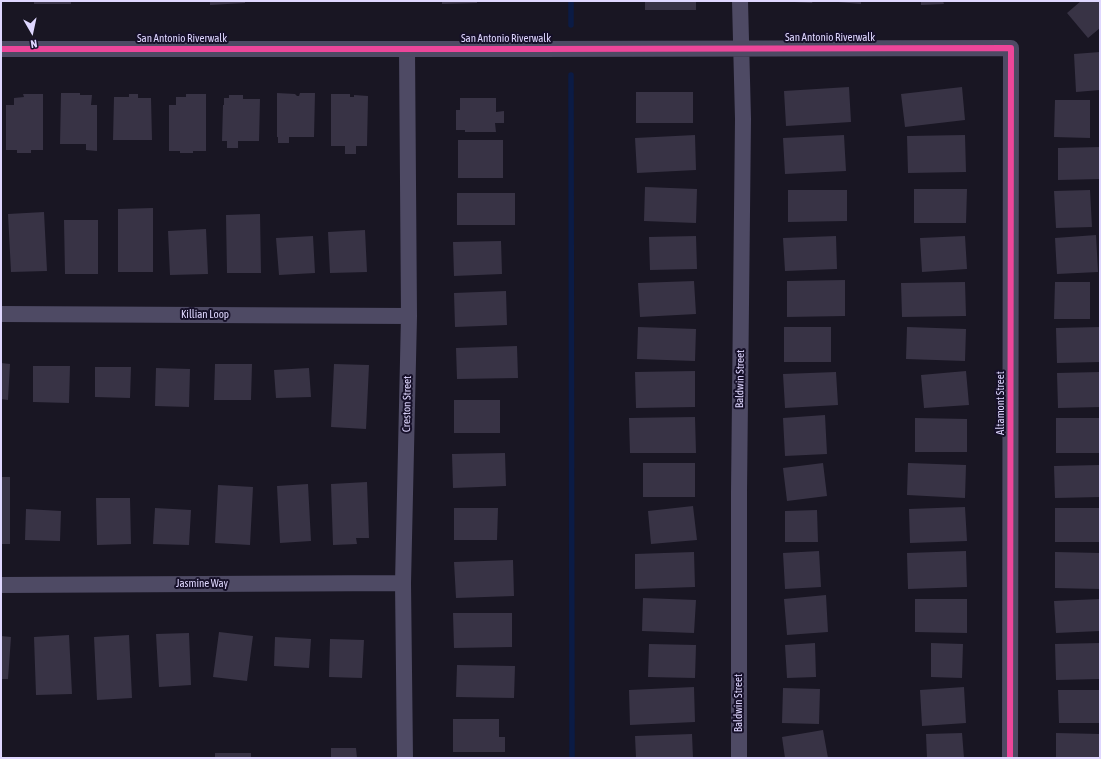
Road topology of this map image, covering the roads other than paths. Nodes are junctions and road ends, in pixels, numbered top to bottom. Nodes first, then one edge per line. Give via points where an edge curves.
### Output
1 (740, 1) edge
2 (1, 48) edge
3 (742, 48) junction
4 (1011, 48) joint
5 (407, 49) junction
6 (1, 314) edge
7 (409, 316) junction
8 (403, 583) junction
9 (1, 585) edge
10 (405, 758) edge
11 (739, 758) edge
12 (1010, 758) edge

1 - 3 street, Baldwin Street
2 - 5 street, San Antonio Riverwalk
3 - 4 street, San Antonio Riverwalk
3 - 5 street, San Antonio Riverwalk
3 - 11 street, Baldwin Street
4 - 12 street, Altamont Street
5 - 7 street, Creston Street
6 - 7 street, Killian Loop
7 - 8 street, Creston Street
8 - 9 street, Jasmine Way
8 - 10 street, Creston Street

